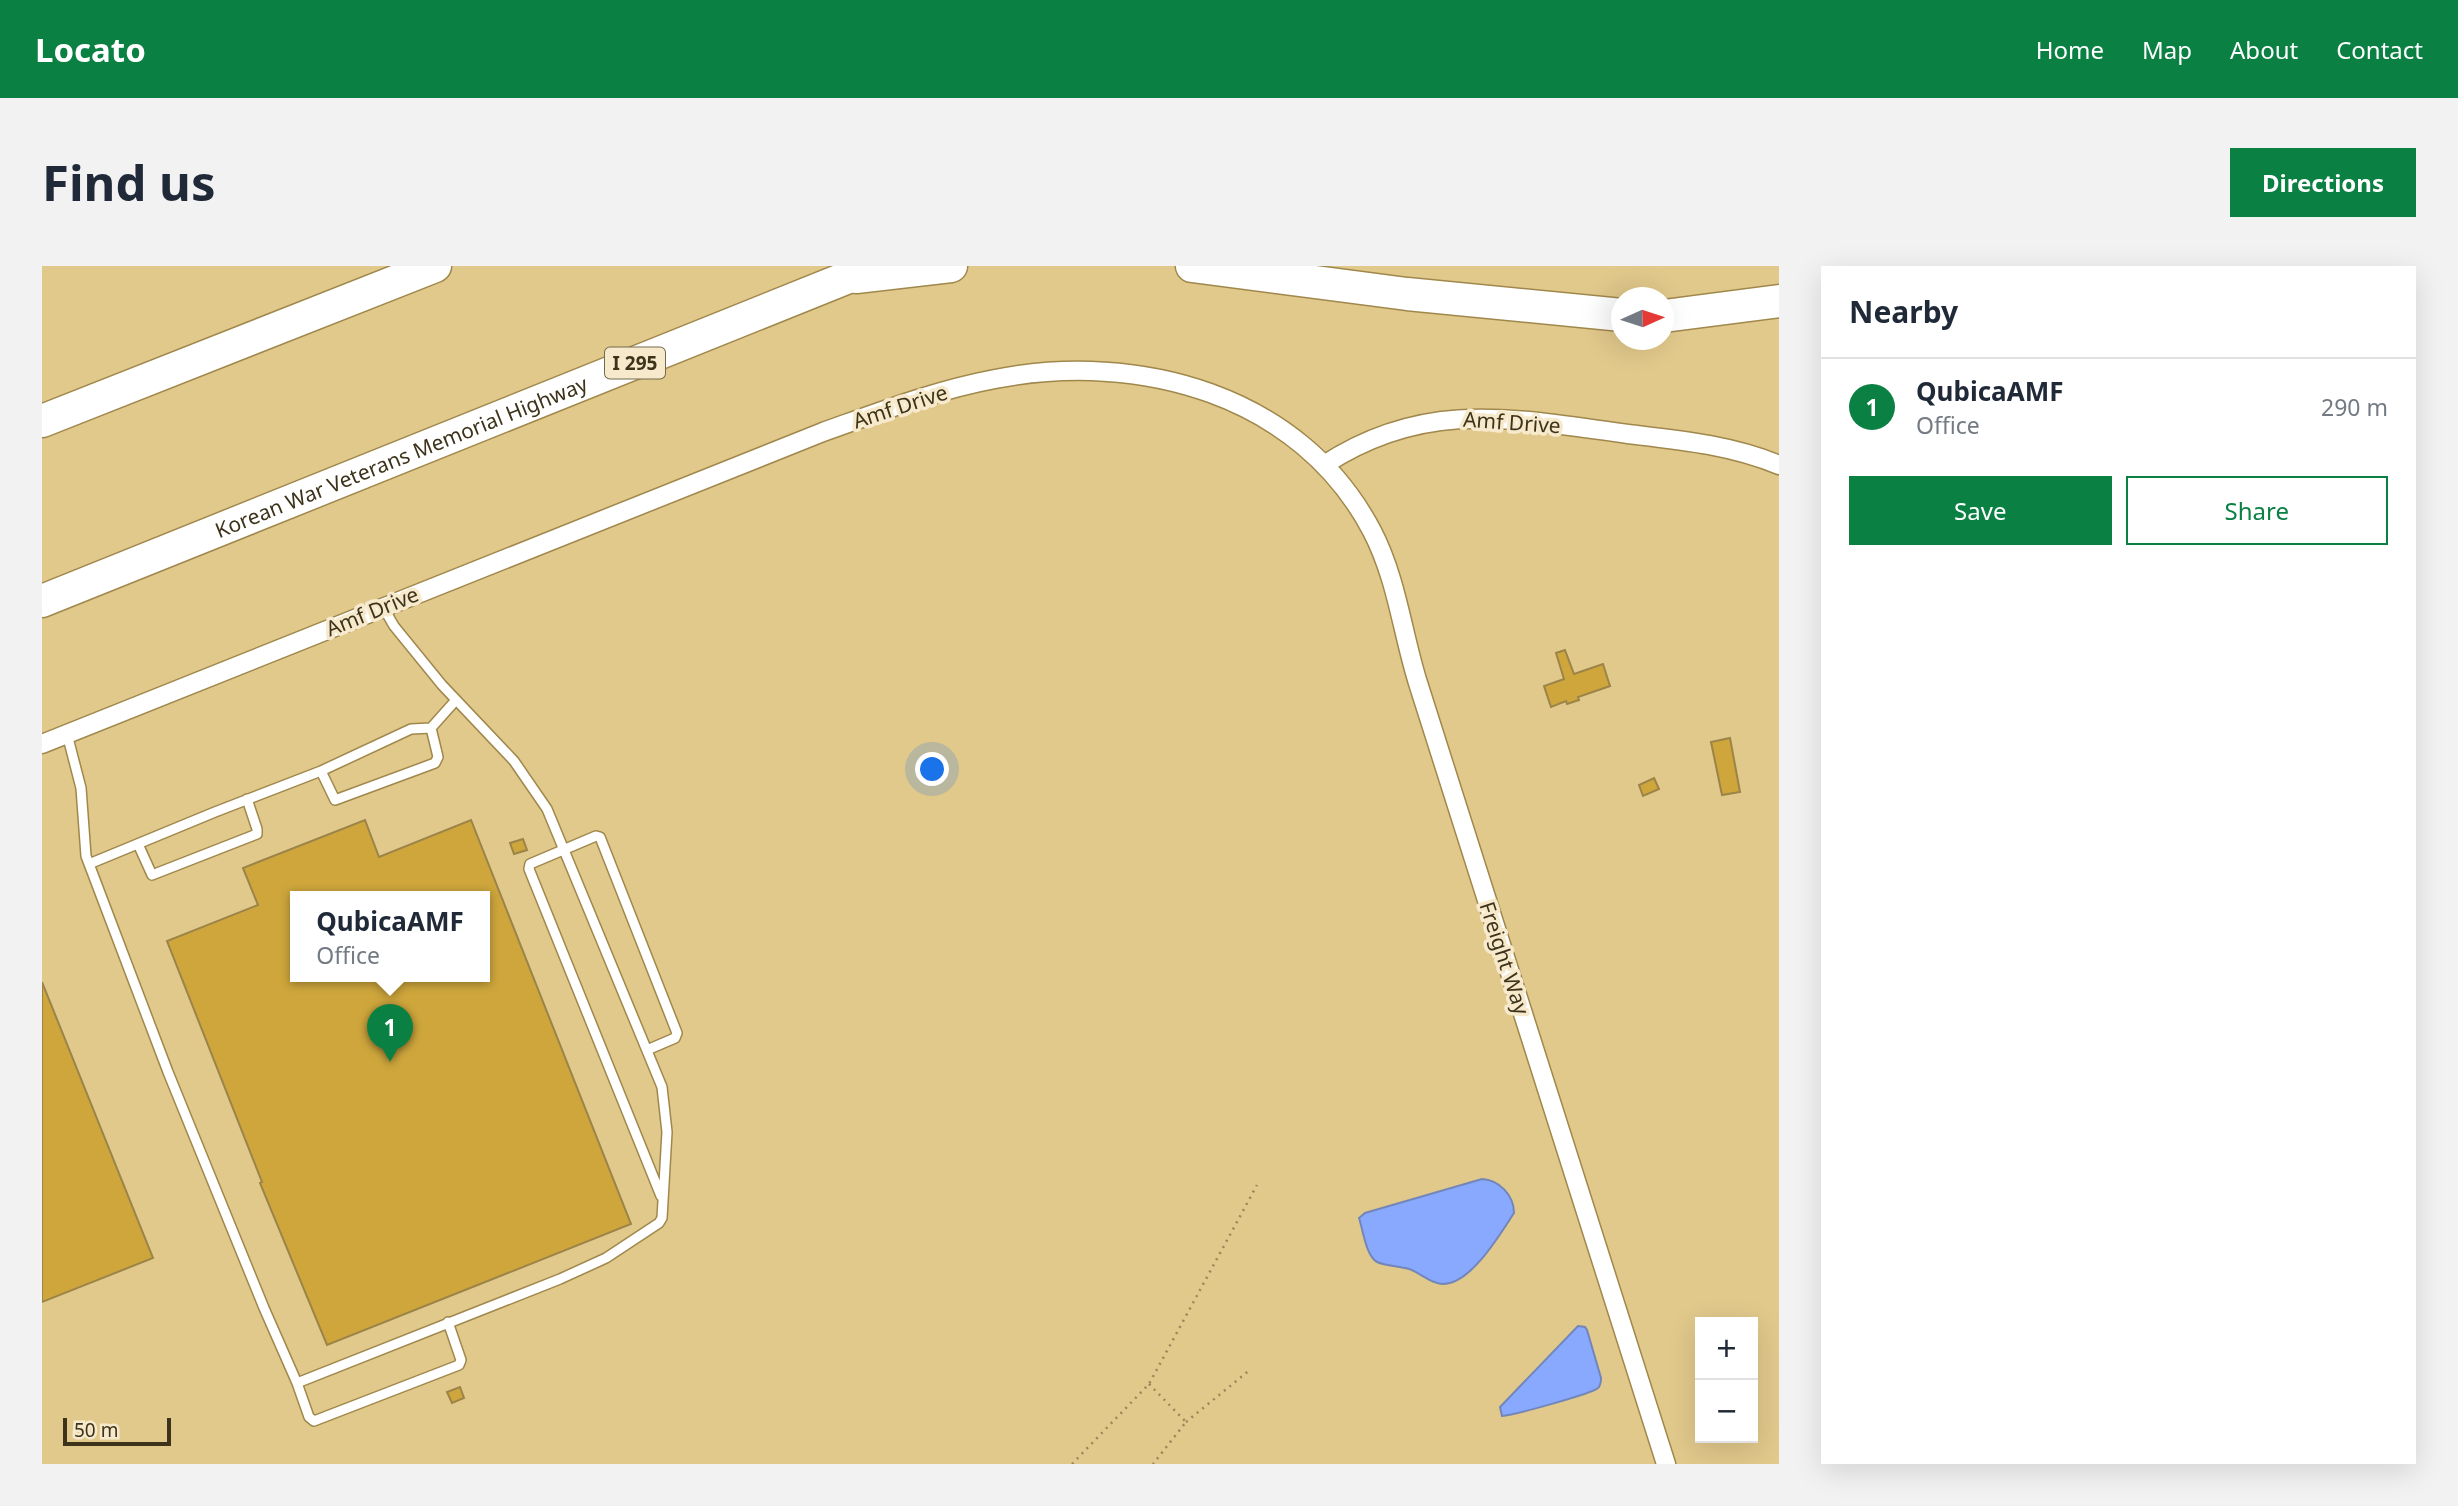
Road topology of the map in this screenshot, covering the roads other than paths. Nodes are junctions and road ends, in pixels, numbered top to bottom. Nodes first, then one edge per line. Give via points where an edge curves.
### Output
1 (435, 266) edge
2 (876, 266) edge
3 (951, 266) edge
4 (1192, 266) edge
5 (848, 278) junction
6 (1779, 301) edge
7 (1611, 314) edge
8 (1674, 315) edge
9 (42, 421) edge
10 (1324, 464) junction
11 (1779, 465) edge
12 (42, 601) edge
13 (383, 607) junction
14 (456, 700) junction
15 (431, 728) junction
16 (67, 734) junction
17 (42, 744) edge
18 (321, 771) junction
19 (247, 799) junction
20 (138, 844) junction
21 (565, 849) junction
22 (89, 864) junction
23 (647, 1050) junction
24 (663, 1200) junction
25 (448, 1322) junction
26 (297, 1383) junction
27 (1666, 1464) edge

1 - 9 highway
2 - 5 highway, Korean War Veterans Memorial Highway / I 295
3 - 5 highway
4 - 7 highway
5 - 12 highway, Korean War Veterans Memorial Highway / I 295
6 - 8 highway
10 - 11 street, Amf Drive via 1355,445 1392,431 1474,417 1690,442
10 - 13 street, Amf Drive via 1245,406 1183,383 1083,372 997,378 916,398 822,432
10 - 27 street, Freight Way via 1371,528 1390,571 1418,683
13 - 14 lane
13 - 16 street, Amf Drive
14 - 15 lane
14 - 21 lane via 514,761 547,809
15 - 18 lane via 411,729
15 - 18 lane via 438,757 435,763 335,800
16 - 17 street, Amf Drive
16 - 22 lane via 81,788
18 - 19 lane
19 - 20 lane
19 - 20 lane via 257,834 152,875
20 - 22 lane
21 - 23 lane
21 - 23 lane via 596,836 604,845 677,1036
21 - 24 lane via 530,864 529,869
22 - 26 lane via 173,1084
23 - 24 lane via 662,1087 667,1132
24 - 25 lane via 659,1223 606,1258
25 - 26 lane
25 - 26 lane via 459,1365 314,1421

